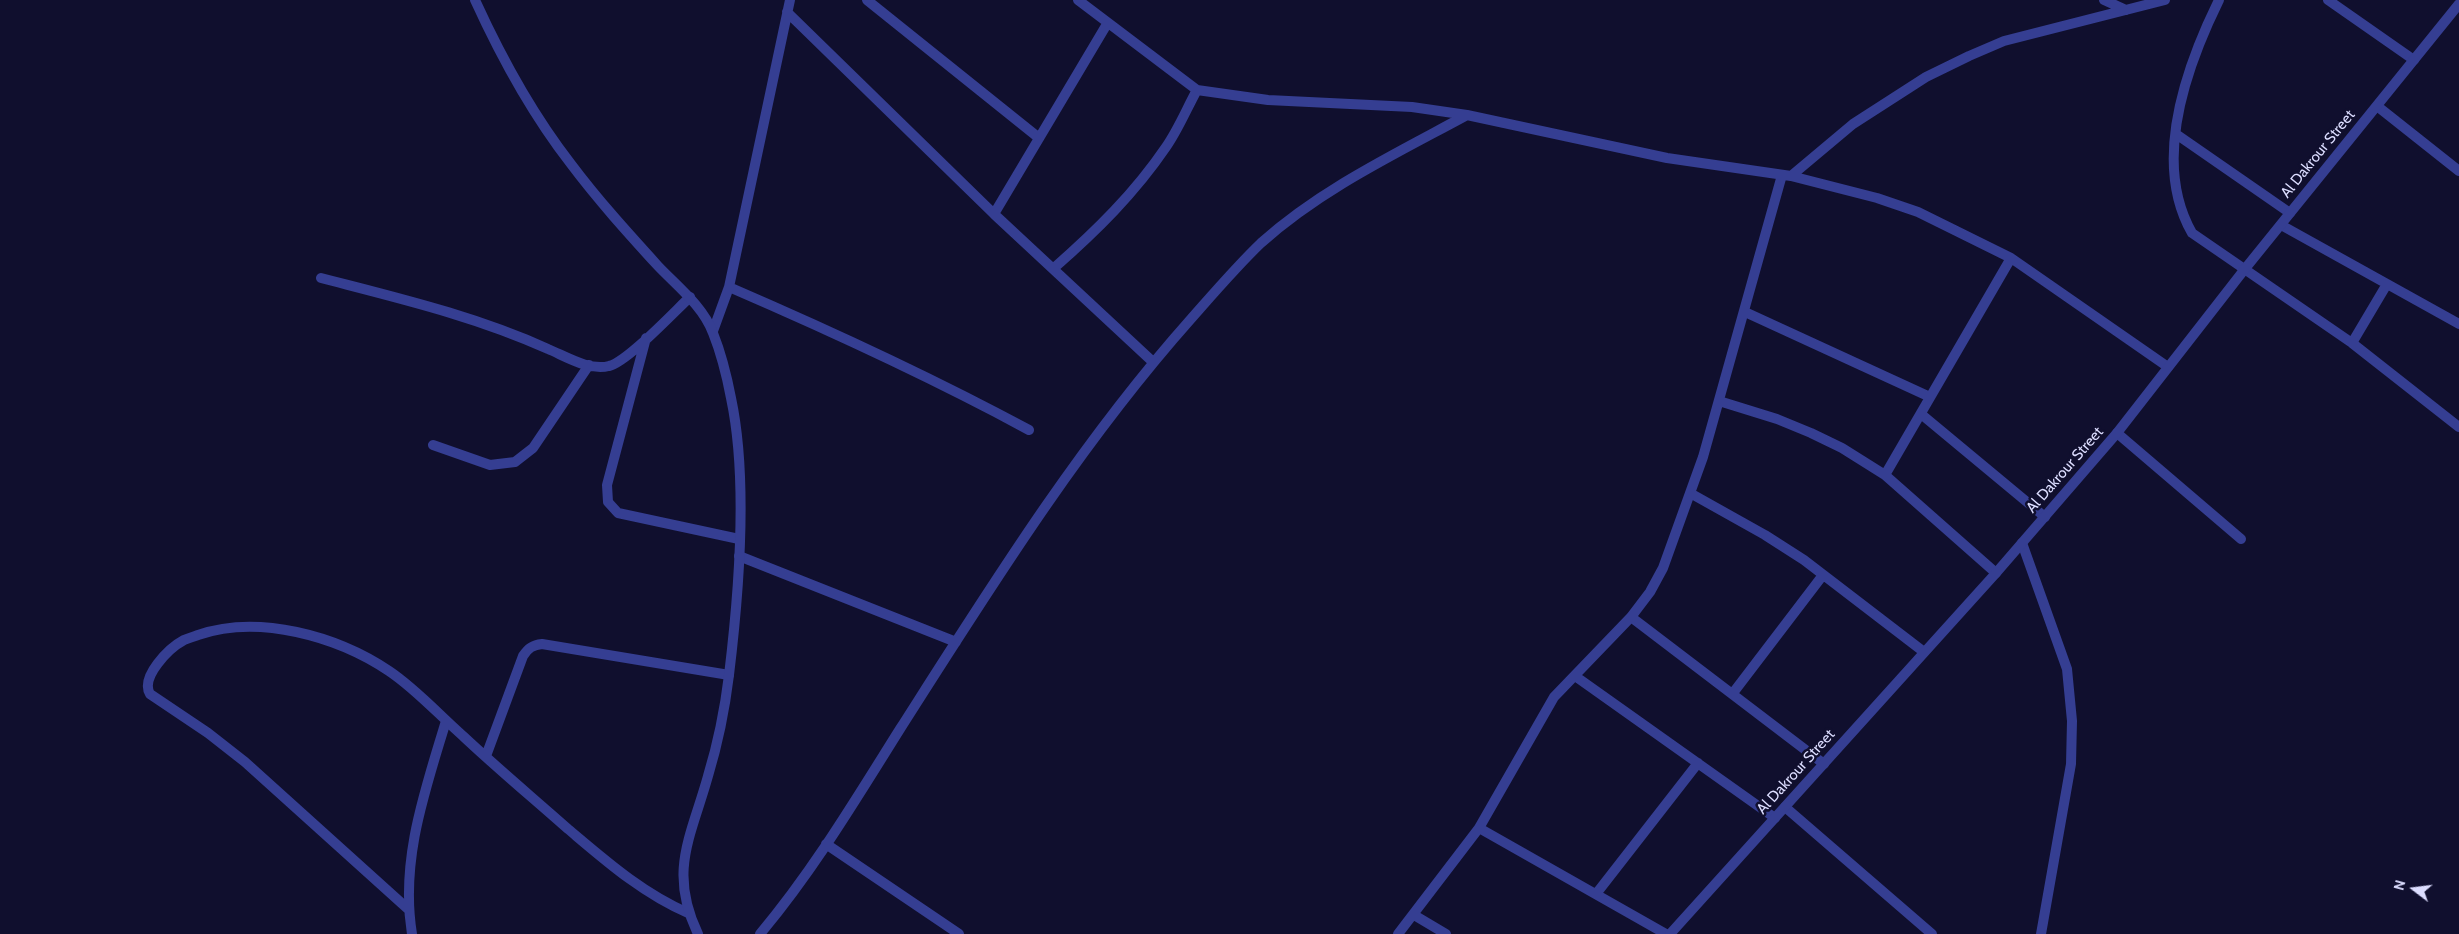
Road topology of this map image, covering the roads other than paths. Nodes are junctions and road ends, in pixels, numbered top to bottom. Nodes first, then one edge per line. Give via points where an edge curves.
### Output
1 (475, 0) edge
2 (790, 0) edge
3 (866, 0) edge
4 (1078, 0) edge
5 (2104, 0) edge
6 (2162, 0) edge
7 (2219, 0) edge
8 (2328, 0) edge
9 (2126, 10) junction
10 (2457, 10) edge
11 (787, 12) junction
12 (1107, 24) junction
13 (2414, 60) junction
14 (1197, 90) junction
15 (2377, 106) junction
16 (1467, 115) junction
17 (2176, 134) junction
18 (1039, 138) junction
19 (2459, 171) edge
20 (1786, 176) junction
21 (2290, 213) junction
22 (994, 214) junction
23 (2281, 225) junction
24 (2011, 258) junction
25 (1054, 268) junction
26 (2244, 270) junction
27 (320, 278) dead end
28 (2387, 284) junction
29 (729, 287) junction
30 (690, 297) junction
31 (1745, 312) junction
32 (2459, 324) edge
33 (713, 332) junction
34 (646, 338) junction
35 (2352, 343) junction
36 (1153, 362) junction
37 (589, 365) junction
38 (2168, 367) junction
39 (1930, 397) junction
40 (1719, 401) junction
41 (1921, 414) junction
42 (2459, 426) edge
43 (1030, 430) dead end
44 (2117, 433) junction
45 (433, 445) dead end
46 (1885, 475) junction
47 (1690, 493) junction
48 (2045, 517) junction
49 (739, 539) junction
50 (2241, 539) dead end
51 (2022, 544) junction
52 (739, 556) junction
53 (1996, 573) junction
54 (1823, 575) junction
55 (1631, 616) junction
56 (956, 642) junction
57 (1924, 652) junction
58 (729, 675) junction
59 (1574, 676) junction
60 (1733, 693) junction
61 (446, 721) junction
62 (486, 756) junction
63 (1698, 763) junction
64 (1824, 764) junction
65 (1785, 807) junction
66 (1775, 818) junction
67 (1479, 828) junction
68 (826, 844) junction
69 (1596, 894) junction
70 (408, 909) junction
71 (688, 914) junction
72 (1414, 915) junction
73 (412, 934) edge
74 (698, 934) edge
75 (760, 934) edge
76 (959, 934) edge
77 (1398, 934) edge
78 (1446, 934) edge
79 (1668, 934) edge
80 (1932, 934) edge
81 (2041, 934) edge

1 - 30 street via 527,100 569,162 617,221
2 - 11 street
3 - 18 street
4 - 12 street
5 - 9 street
6 - 9 street
7 - 17 street via 2184,84
8 - 13 street
9 - 20 street via 2004,41 1926,77 1853,124
10 - 13 street, Al Dakrour Street
11 - 22 street
11 - 29 street
12 - 14 street
12 - 18 street
13 - 15 street, Al Dakrour Street
14 - 16 street via 1268,100 1412,107
14 - 25 street via 1167,146 1125,201 1099,229
15 - 19 street
15 - 21 street, Al Dakrour Street
16 - 20 street via 1667,158
16 - 36 street via 1376,164 1297,213 1260,244
17 - 21 street
17 - 26 street via 2178,195 2183,217 2192,233
18 - 22 street
20 - 24 street via 1877,198 1918,212
20 - 31 street
21 - 23 street, Al Dakrour Street
22 - 25 street
23 - 26 street, Al Dakrour Street
23 - 28 street
24 - 38 street
24 - 39 street
25 - 36 street
26 - 35 street
26 - 38 street, Al Dakrour Street
27 - 37 street via 474,319
28 - 32 street
28 - 35 street
29 - 33 street
29 - 43 street via 891,358
30 - 33 street
30 - 34 street
31 - 39 street
31 - 40 street
33 - 49 street via 732,399 739,464
34 - 37 street via 611,366
34 - 49 street via 607,485 608,502 618,513
35 - 42 street
36 - 56 street via 1049,502
37 - 45 street via 533,448 515,462 490,464
38 - 44 street, Al Dakrour Street
39 - 41 street
40 - 46 street via 1811,433
40 - 47 street
41 - 46 street
41 - 48 street
44 - 48 street, Al Dakrour Street
44 - 50 street
46 - 53 street
47 - 54 street via 1765,535
47 - 55 street via 1663,568
48 - 51 street, Al Dakrour Street
49 - 52 street
51 - 53 street, Al Dakrour Street
51 - 81 street via 2067,669 2072,721 2069,773
52 - 56 street
52 - 58 street
53 - 57 street, Al Dakrour Street
54 - 57 street
54 - 60 street
55 - 59 street
55 - 60 street
56 - 68 street
57 - 64 street, Al Dakrour Street
58 - 62 street via 534,645 523,656
58 - 71 street via 709,775 685,853 682,884
59 - 63 street
59 - 67 street via 1544,712
60 - 64 street
61 - 62 street
61 - 70 street via 416,825 409,863
61 - 70 street via 409,686 371,661 295,631 260,626 232,627 183,641 148,680 148,689 156,698 245,762
62 - 71 street via 637,886
63 - 66 street
63 - 69 street
64 - 65 street, Al Dakrour Street
65 - 66 street, Al Dakrour Street
65 - 80 street
66 - 79 street, Al Dakrour Street
67 - 69 street
67 - 72 street
68 - 75 street
68 - 76 street
69 - 79 street
70 - 73 street
71 - 74 street
72 - 77 street
72 - 78 street

